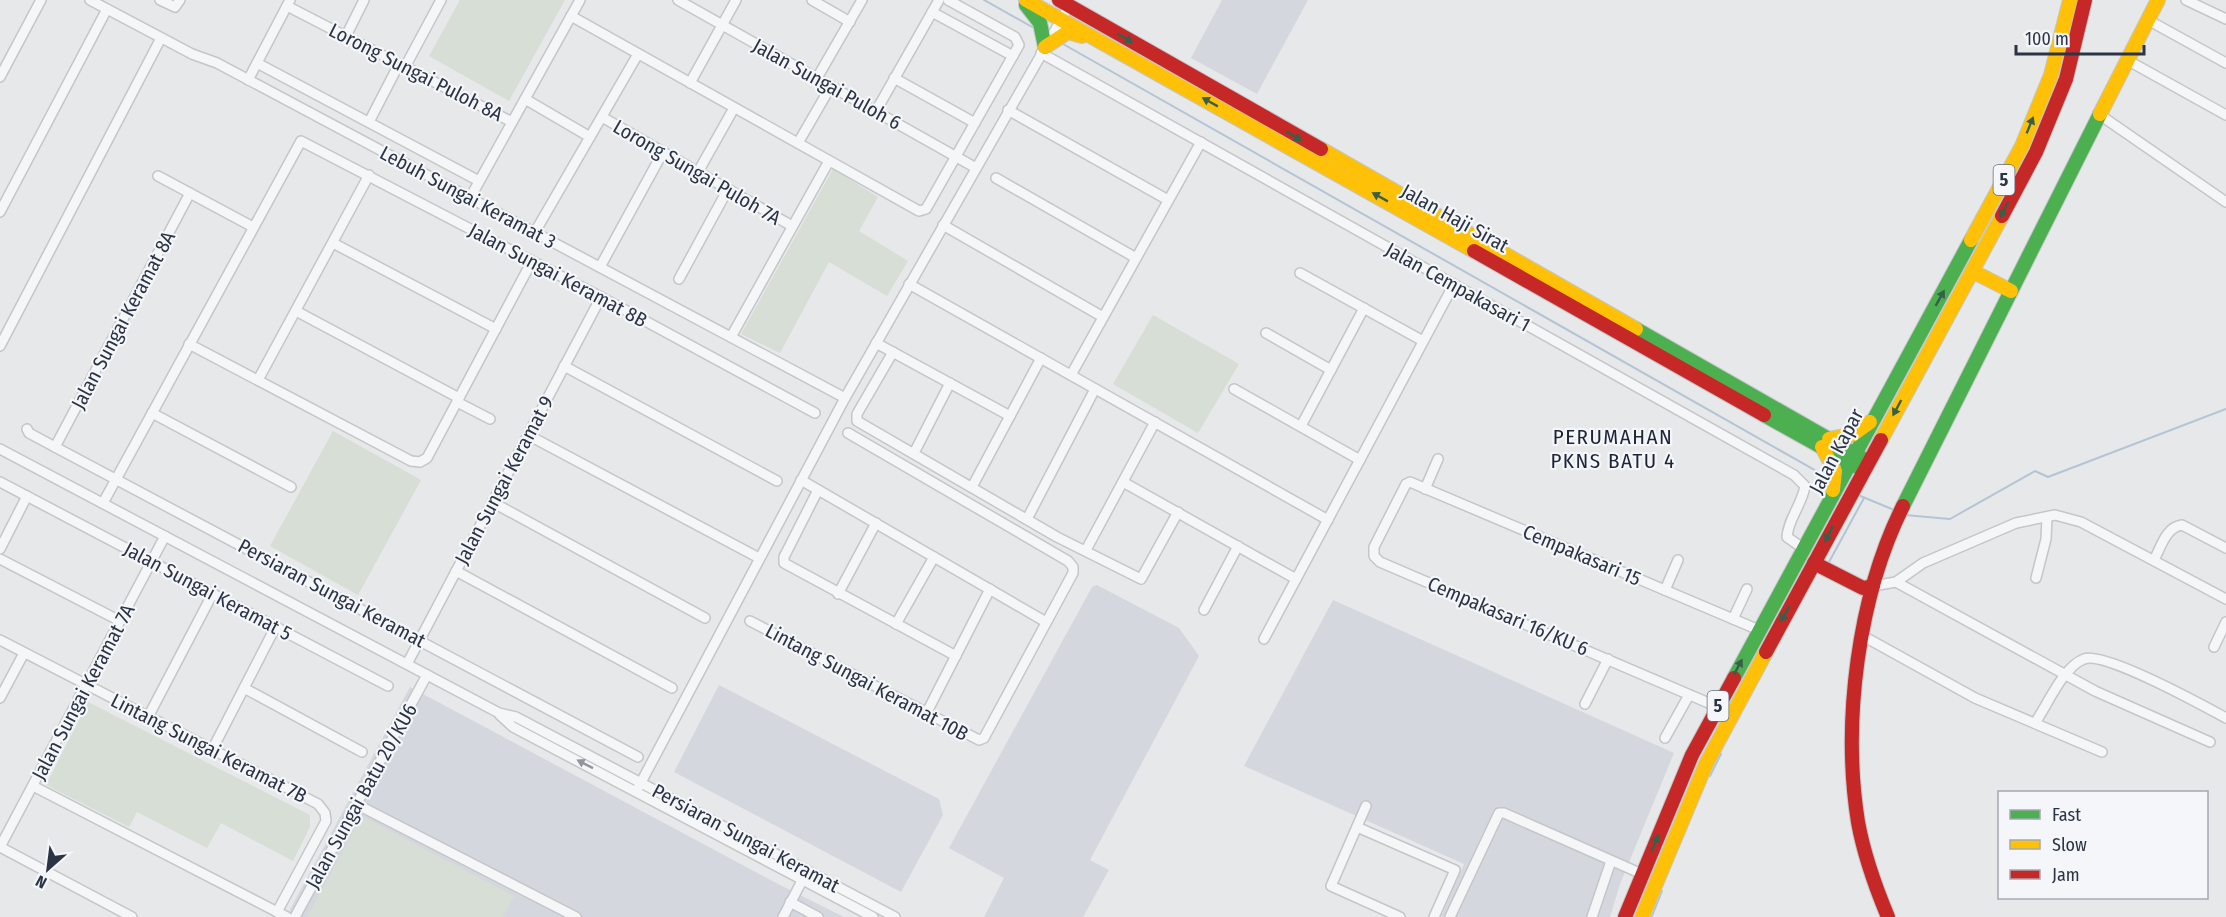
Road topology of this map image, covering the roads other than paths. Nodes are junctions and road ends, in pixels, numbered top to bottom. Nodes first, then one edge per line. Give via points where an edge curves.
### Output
1 (41, 0) edge
2 (90, 0) edge
3 (160, 0) edge
4 (364, 0) edge
5 (441, 0) edge
6 (580, 0) edge
7 (678, 0) edge
8 (736, 0) edge
9 (812, 0) edge
10 (862, 0) edge
11 (939, 0) edge
12 (948, 0) edge
13 (1019, 0) edge
14 (1026, 0) edge
15 (2070, 0) edge
16 (2085, 0) edge
17 (2158, 0) edge
18 (2186, 0) edge
19 (289, 3) edge
20 (1064, 3) edge
21 (177, 4) edge
22 (107, 9) junction
23 (932, 12) junction
24 (571, 16) junction
25 (1061, 19) junction
26 (2226, 19) edge
27 (2148, 20) junction
28 (850, 22) junction
29 (722, 25) junction
30 (346, 36) junction
31 (161, 38) junction
32 (1043, 50) junction
33 (638, 54) junction
34 (1013, 56) junction
35 (2127, 60) junction
36 (257, 63) junction
37 (2226, 63) edge
38 (402, 65) junction
39 (1150, 68) junction
40 (0, 78) edge
41 (817, 78) junction
42 (894, 78) junction
43 (248, 80) junction
44 (690, 83) junction
45 (831, 86) junction
46 (525, 99) junction
47 (735, 108) junction
48 (1008, 110) junction
49 (876, 111) junction
50 (2100, 115) junction
51 (2226, 115) edge
52 (602, 117) junction
53 (369, 122) junction
54 (512, 122) junction
55 (975, 123) junction
56 (590, 137) junction
57 (1201, 142) junction
58 (798, 143) junction
59 (663, 152) junction
60 (956, 157) junction
61 (829, 161) junction
62 (976, 168) junction
63 (698, 172) junction
64 (369, 175) junction
65 (158, 176) dead end
66 (996, 178) dead end
67 (480, 181) junction
68 (728, 189) junction
69 (190, 194) junction
70 (470, 198) junction
71 (1168, 200) junction
72 (2226, 202) edge
73 (0, 212) edge
74 (943, 225) junction
75 (253, 226) junction
76 (792, 226) junction
77 (535, 232) junction
78 (333, 243) junction
79 (1136, 258) junction
80 (532, 261) junction
81 (600, 267) junction
82 (1300, 273) dead end
83 (1977, 274) junction
84 (679, 279) dead end
85 (909, 284) junction
86 (1454, 284) junction
87 (2005, 288) junction
88 (601, 297) junction
89 (1364, 308) junction
90 (296, 311) junction
91 (1103, 317) junction
92 (496, 329) junction
93 (1266, 333) dead end
94 (731, 337) junction
95 (1, 341) edge
96 (1423, 341) junction
97 (876, 343) junction
98 (189, 344) junction
99 (1912, 349) junction
100 (893, 352) junction
101 (1925, 356) junction
102 (1041, 358) junction
103 (564, 366) junction
104 (1331, 370) junction
105 (1071, 375) junction
106 (258, 380) junction
107 (950, 383) junction
108 (1095, 389) junction
109 (1234, 389) dead end
110 (845, 398) junction
111 (458, 400) junction
112 (152, 413) junction
113 (815, 413) dead end
114 (1878, 413) junction
115 (1010, 416) junction
116 (490, 419) dead end
117 (1155, 422) junction
118 (1301, 426) junction
119 (27, 429) dead end
120 (849, 433) dead end
121 (528, 435) junction
122 (1826, 443) junction
123 (55, 447) junction
124 (0, 449) edge
125 (914, 453) junction
126 (1438, 459) dead end
127 (1360, 460) junction
128 (116, 479) junction
129 (1847, 479) junction
130 (801, 480) junction
131 (0, 482) edge
132 (777, 482) dead end
133 (1123, 482) junction
134 (1406, 484) joint
135 (291, 487) dead end
136 (972, 487) junction
137 (1425, 489) junction
138 (818, 490) junction
139 (27, 496) junction
140 (492, 502) junction
141 (103, 503) junction
142 (1178, 512) junction
143 (2047, 517) junction
144 (1027, 519) junction
145 (1328, 520) junction
146 (876, 523) junction
147 (165, 536) junction
148 (1238, 546) junction
149 (2226, 548) edge
150 (0, 549) edge
151 (1804, 549) junction
152 (1086, 550) junction
153 (934, 557) junction
154 (759, 558) junction
155 (0, 559) edge
156 (1678, 560) dead end
157 (2154, 560) junction
158 (152, 561) junction
159 (1814, 563) junction
160 (456, 572) junction
161 (2036, 578) dead end
162 (1296, 579) junction
163 (1896, 582) junction
164 (1873, 586) junction
165 (990, 589) junction
166 (1747, 589) dead end
167 (1665, 590) junction
168 (213, 593) junction
169 (838, 594) junction
170 (2226, 599) edge
171 (1204, 610) dead end
172 (705, 618) dead end
173 (1733, 619) junction
174 (120, 621) junction
175 (750, 621) dead end
176 (1046, 622) junction
177 (2226, 622) edge
178 (896, 624) junction
179 (276, 626) junction
180 (1759, 630) junction
181 (1863, 636) junction
182 (420, 639) junction
183 (1264, 639) dead end
184 (0, 640) edge
185 (2214, 647) dead end
186 (24, 653) junction
187 (956, 656) junction
188 (1608, 659) junction
189 (407, 664) junction
190 (2064, 674) junction
191 (427, 675) junction
192 (86, 685) junction
193 (388, 686) dead end
194 (244, 688) junction
195 (672, 688) dead end
196 (1689, 695) junction
197 (0, 698) edge
198 (1585, 705) dead end
199 (1718, 707) junction
200 (926, 714) junction
201 (148, 717) junction
202 (2226, 718) edge
203 (2035, 723) junction
204 (1665, 738) dead end
205 (2210, 742) dead end
206 (212, 750) junction
207 (362, 752) dead end
208 (2102, 752) dead end
209 (638, 757) dead end
210 (33, 786) junction
211 (639, 787) junction
212 (356, 804) junction
213 (1366, 806) dead end
214 (1357, 827) junction
215 (0, 847) edge
216 (1611, 861) junction
217 (1642, 874) junction
218 (805, 875) junction
219 (790, 902) junction
220 (277, 912) junction
221 (132, 917) edge
222 (286, 917) edge
223 (295, 917) edge
224 (576, 917) edge
225 (783, 917) edge
226 (818, 917) edge
227 (873, 917) edge
228 (896, 917) edge
229 (1400, 917) edge
230 (1434, 917) edge
231 (1450, 917) edge
232 (1592, 917) edge
233 (1625, 917) edge
234 (1642, 917) edge
235 (1888, 917) edge

1 - 40 street
2 - 22 street, Lebuh Sungai Keramat 3
3 - 21 street
4 - 30 street
5 - 38 street
6 - 24 street
7 - 29 street, Jalan Sungai Puloh 6
8 - 29 street
9 - 28 street
10 - 28 street
11 - 23 street
12 - 34 street via 1015,37 1019,45
13 - 32 main road via 1043,24
14 - 25 main road, Jalan Haji Sirat
99 -> 15 main road, Jalan Kapar / 5 via 2022,146 2051,75
16 -> 83 main road, Jalan Kapar / 5 via 2066,79
17 - 27 main road
18 - 26 street
19 - 30 street, Lorong Sungai Puloh 8A
19 - 36 street
20 - 25 street
20 -> 122 main road, Jalan Haji Sirat
22 - 31 street, Lebuh Sungai Keramat 3
22 - 73 street
23 - 34 street
23 - 42 street
24 - 33 street
24 - 46 street
25 - 32 street
25 - 39 main road, Jalan Haji Sirat
27 - 35 main road
27 - 37 street
28 - 41 street
29 - 41 street, Jalan Sungai Puloh 6
29 - 44 street
30 - 38 street, Lorong Sungai Puloh 8A
31 - 43 street, Lebuh Sungai Keramat 3
31 - 95 street
32 - 39 main road via 1060,35 1077,33
32 - 48 street
32 - 57 street, Jalan Cempakasari 1
33 - 44 street
33 - 52 street
34 - 55 street
35 - 50 main road
35 - 51 street
36 - 43 street
36 - 53 street
38 - 53 street
38 - 54 street, Lorong Sungai Puloh 8A
122 -> 39 main road, Jalan Haji Sirat
41 - 45 street, Jalan Sungai Puloh 6
42 - 49 street
42 - 55 street
43 - 70 street, Lebuh Sungai Keramat 3
44 - 47 street
45 - 49 street, Jalan Sungai Puloh 6
45 - 58 street
46 - 54 street
46 - 56 street
47 - 58 street
47 - 63 street
48 - 62 street
48 - 71 street
49 - 60 street, Jalan Sungai Puloh 6
50 - 72 street
50 - 87 main road
52 - 56 street
52 - 59 street, Lorong Sungai Puloh 7A
53 - 67 street
54 - 67 street
55 - 60 street
56 - 77 street
57 - 71 street
57 - 86 street, Jalan Cempakasari 1
58 - 61 street
59 - 63 street, Lorong Sungai Puloh 7A
59 - 81 street
60 - 61 street via 926,209 919,211
60 - 62 street, Jalan Sungai Puloh 6
61 - 76 street
62 - 74 street
63 - 68 street, Lorong Sungai Puloh 7A
64 - 75 street, Jalan Sungai Keramat 8B via 301,141
64 - 78 street
64 - 80 street, Jalan Sungai Keramat 8B
65 - 69 street
66 - 79 street
67 - 70 street
68 - 76 street, Lorong Sungai Puloh 7A
68 - 84 street
69 - 75 street
69 - 123 street, Jalan Sungai Keramat 8A
70 - 77 street, Lebuh Sungai Keramat 3
71 - 79 street
74 - 85 street
74 - 91 street
75 - 98 street
76 - 94 street
77 - 81 street, Lebuh Sungai Keramat 3
78 - 90 street
78 - 92 street
79 - 91 street
80 - 88 street, Jalan Sungai Keramat 8B
80 - 92 street
81 - 94 street, Lebuh Sungai Keramat 3
82 - 89 street
83 - 87 main road
83 - 101 main road, Jalan Kapar / 5
85 - 97 street
85 - 102 street
86 - 96 street
86 - 151 street, Jalan Cempakasari 1 via 1794,475 1804,486 1802,502 1788,527 1787,537
87 - 164 main road via 1893,528
88 - 103 street, Jalan Sungai Keramat 9
88 - 113 street, Jalan Sungai Keramat 8B
89 - 96 street
89 - 104 street
90 - 106 street
90 - 111 street
91 - 105 street
92 - 111 street
93 - 104 street
94 - 110 street, Lebuh Sungai Keramat 3
96 - 127 street
97 - 100 street
97 - 110 street
98 - 106 street
98 - 112 street
99 - 101 main road
99 - 114 main road, Jalan Kapar / 5
100 - 107 street
100 - 125 street via 856,419
101 -> 129 main road, Jalan Kapar / 5
102 - 105 street
102 - 115 street
103 - 121 street, Jalan Sungai Keramat 9
103 - 132 street
104 - 118 street
105 - 108 street
106 - 111 street via 411,461 420,462 427,458
107 - 115 street
107 - 125 street
108 - 117 street
108 - 144 street
109 - 118 street
110 - 130 street
111 - 116 street
112 - 128 street
112 - 135 street
114 - 122 main road via 1860,433
114 - 129 main road, Jalan Kapar / 5
115 - 136 street
117 - 133 street
117 - 145 street
118 - 127 street
119 - 123 street, Persiaran Sungai Keramat
120 - 176 street via 1068,561 1073,573
121 - 140 street, Jalan Sungai Keramat 9
121 - 154 street
122 - 129 main road, Jalan Haji Sirat
123 - 128 street, Persiaran Sungai Keramat
124 - 141 street, Persiaran Sungai Keramat
125 - 136 street
126 - 137 street
127 - 145 street
128 - 141 street
128 - 182 street, Persiaran Sungai Keramat
129 - 151 main road, Jalan Kapar / 5
129 -> 159 main road, Jalan Kapar / 5
130 - 138 street
130 - 154 street
131 - 139 street, Jalan Sungai Keramat 5
133 - 142 street
133 - 152 street
134 - 137 street, Cempakasari 15
134 - 188 street, Cempakasari 16/KU 6 via 1374,547 1376,559
136 - 144 street
137 - 167 street, Cempakasari 15
138 - 146 street
138 - 169 street via 783,557 784,563
139 - 150 street
139 - 158 street, Jalan Sungai Keramat 5
140 - 160 street, Jalan Sungai Keramat 9
140 - 172 street
141 - 147 street, Persiaran Sungai Keramat
142 - 148 street
142 - 152 street via 1142,578
143 - 157 street via 2055,515 2081,522
143 - 161 street
143 - 163 street via 2016,523 1935,558
144 - 152 street
145 - 162 street
146 - 153 street
146 - 169 street
147 - 158 street, Jalan Sungai Keramat 7A
147 - 189 street, Persiaran Sungai Keramat
148 - 162 street
148 - 171 street
149 - 157 street via 2182,525 2170,530
151 - 180 main road, Jalan Kapar / 5
153 - 165 street
153 - 178 street
154 - 211 street
155 - 174 street
156 - 167 street
157 - 170 street
158 - 168 street, Jalan Sungai Keramat 5
158 - 174 street, Jalan Sungai Keramat 7A
159 - 164 main road via 1863,588
159 -> 234 main road, Jalan Kapar / 5 via 1706,764
160 - 182 street, Jalan Sungai Keramat 9
160 - 195 street
162 - 183 street
163 - 164 street
163 - 190 street
164 - 181 main road
165 - 176 street
165 - 187 street
166 - 173 street
167 - 173 street, Cempakasari 15
168 - 179 street, Jalan Sungai Keramat 5
168 - 201 street
169 - 178 street
173 - 180 street, Cempakasari 15
174 - 192 street, Jalan Sungai Keramat 7A
175 - 200 street, Lintang Sungai Keramat 10B
176 - 200 street, Lintang Sungai Keramat 10B via 984,738 973,738
177 - 185 street
178 - 187 street
179 - 193 street, Jalan Sungai Keramat 5
179 - 194 street
199 -> 180 main road, Jalan Kapar / 5
181 - 203 street via 1976,698
181 - 235 main road via 1851,723 1851,770 1857,819 1877,893
182 - 189 street, Jalan Sungai Keramat 9
182 - 209 street, Persiaran Sungai Keramat
184 - 186 street, Lintang Sungai Keramat 7B
186 - 192 street, Lintang Sungai Keramat 7B
186 - 197 street
187 - 200 street
188 - 196 street, Cempakasari 16/KU 6
188 - 198 street
189 - 191 street, Persiaran Sungai Keramat
190 - 202 street via 2082,659 2099,658
190 - 203 street
190 - 205 street
191 - 211 street, Persiaran Sungai Keramat via 499,713 516,717
191 - 212 street, Jalan Sungai Batu 20/KU6
192 - 201 street, Lintang Sungai Keramat 7B
192 - 210 street, Jalan Sungai Keramat 7A
194 - 206 street
194 - 207 street
196 - 199 street, Cempakasari 16/KU 6
196 - 204 street
217 -> 199 main road, Jalan Kapar / 5 via 1683,774
201 - 206 street, Lintang Sungai Keramat 7B
203 - 208 street
206 - 220 street, Lintang Sungai Keramat 7B via 318,804 325,813 326,821
210 - 215 street, Jalan Sungai Keramat 7A
210 - 220 street
211 - 218 street, Persiaran Sungai Keramat
212 - 223 street, Jalan Sungai Batu 20/KU6
212 - 224 street
213 - 214 street
214 - 229 street via 1331,886
214 - 230 street via 1455,870
215 - 221 street
216 - 217 street
216 - 231 street via 1499,813
216 - 232 street
217 - 233 main road, Jalan Kapar / 5
218 - 219 street
218 - 227 street, Persiaran Sungai Keramat
218 - 228 street, Persiaran Sungai Keramat
219 - 225 street
219 - 226 street
220 - 222 street

